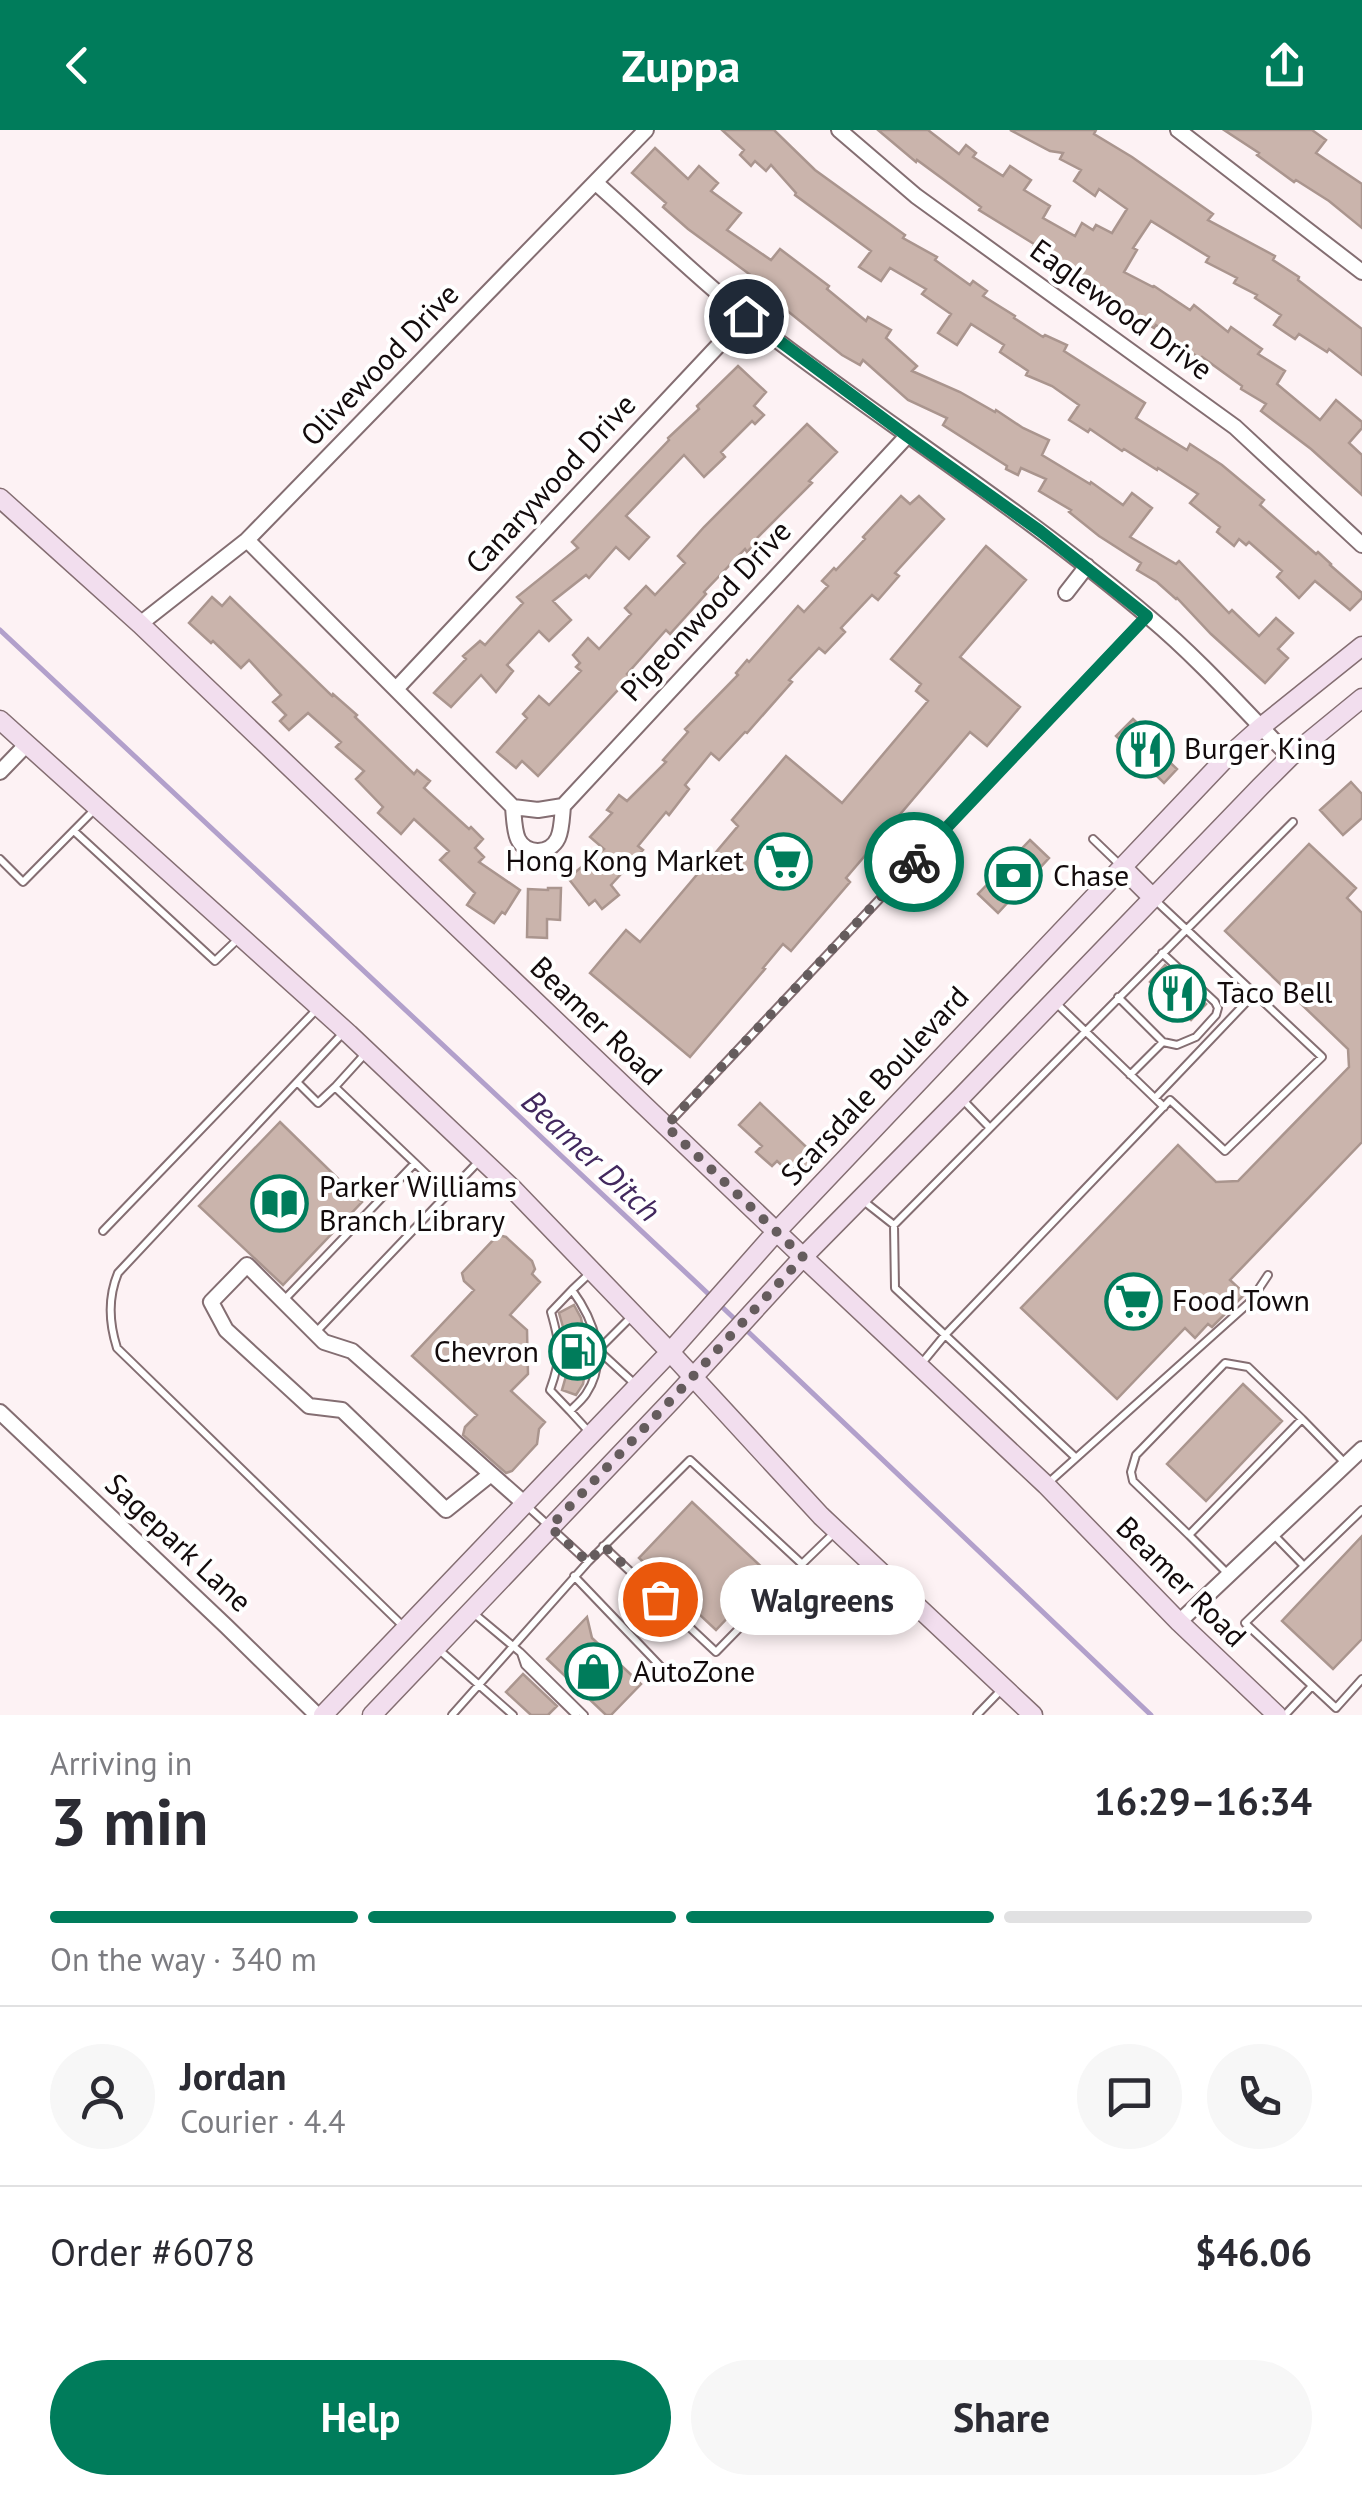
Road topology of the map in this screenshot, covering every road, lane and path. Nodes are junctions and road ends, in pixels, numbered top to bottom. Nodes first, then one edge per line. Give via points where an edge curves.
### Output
1 (646, 130) edge
2 (839, 130) edge
3 (1178, 130) edge
4 (596, 183) junction
5 (1362, 272) edge
6 (746, 316) junction
7 (907, 436) junction
8 (0, 498) edge
9 (246, 540) junction
10 (1362, 545) edge
11 (1086, 566) junction
12 (1066, 592) dead end
13 (1147, 616) junction
14 (140, 624) junction
15 (1362, 646) edge
16 (396, 689) junction
17 (1362, 698) edge
18 (0, 720) edge
19 (1261, 727) junction
20 (26, 745) junction
21 (1290, 756) junction
22 (0, 772) edge
23 (513, 806) junction
24 (563, 806) junction
25 (96, 808) junction
26 (1294, 822) dead end
27 (74, 831) junction
28 (1093, 839) dead end
29 (0, 859) edge
30 (1122, 866) junction
31 (1153, 898) junction
32 (1185, 929) junction
33 (240, 937) junction
34 (1162, 952) junction
35 (1254, 994) junction
36 (1118, 997) junction
37 (1054, 1001) junction
38 (319, 1007) junction
39 (345, 1031) junction
40 (1084, 1031) junction
41 (1163, 1042) junction
42 (367, 1052) junction
43 (1130, 1075) junction
44 (297, 1082) junction
45 (335, 1087) junction
46 (961, 1097) junction
47 (1155, 1098) junction
48 (1164, 1106) junction
49 (666, 1126) junction
50 (989, 1127) junction
51 (480, 1159) junction
52 (414, 1163) junction
53 (447, 1194) junction
54 (861, 1198) junction
55 (894, 1224) junction
56 (777, 1230) junction
57 (103, 1231) dead end
58 (797, 1264) junction
59 (592, 1271) junction
60 (1268, 1275) dead end
61 (572, 1290) junction
62 (284, 1301) junction
63 (634, 1314) junction
64 (316, 1333) junction
65 (595, 1334) junction
66 (946, 1335) junction
67 (586, 1336) dead end
68 (568, 1340) dead end
69 (559, 1342) junction
70 (670, 1352) junction
71 (598, 1353) junction
72 (559, 1355) junction
73 (570, 1356) dead end
74 (587, 1356) dead end
75 (919, 1366) junction
76 (557, 1370) junction
77 (698, 1371) junction
78 (568, 1373) dead end
79 (553, 1381) junction
80 (564, 1385) dead end
81 (637, 1386) junction
82 (570, 1411) junction
83 (0, 1412) edge
84 (1302, 1419) junction
85 (591, 1434) junction
86 (1362, 1448) edge
87 (1075, 1457) junction
88 (1346, 1464) junction
89 (491, 1474) junction
90 (1046, 1485) junction
91 (525, 1504) junction
92 (1362, 1510) edge
93 (550, 1527) junction
94 (837, 1530) junction
95 (1272, 1534) junction
96 (1188, 1536) junction
97 (604, 1546) junction
98 (588, 1562) junction
99 (802, 1564) junction
100 (1304, 1566) junction
101 (1228, 1575) junction
102 (574, 1576) junction
103 (471, 1611) junction
104 (1179, 1622) junction
105 (406, 1628) junction
106 (512, 1645) junction
107 (436, 1647) junction
108 (520, 1652) junction
109 (662, 1669) dead end
110 (1362, 1679) edge
111 (478, 1685) junction
112 (1312, 1686) junction
113 (1004, 1687) junction
114 (455, 1714) edge
115 (320, 1715) edge
116 (372, 1715) edge
117 (513, 1715) edge
118 (576, 1715) edge
119 (584, 1715) edge
120 (977, 1715) edge
121 (1034, 1715) edge
122 (1278, 1715) edge
123 (1285, 1715) edge

1 - 4 street, Olivewood Drive
2 - 10 street, Eaglewood Drive via 916,196 1235,427
3 - 5 street
4 - 6 street
4 - 9 street, Olivewood Drive
6 - 7 street
6 - 16 street, Canarywood Drive
7 - 11 street
7 - 24 street, Pigeonwood Drive
8 - 14 main road, Beamer Road
9 - 14 street, Olivewood Drive
9 - 16 street
11 - 12 street
11 - 13 street
13 - 19 street
13 - 49 lane
14 - 49 main road, Beamer Road
15 - 19 main road, Scarsdale Boulevard
16 - 23 street
17 - 21 main road
18 - 20 main road
19 - 21 street
19 - 30 main road, Scarsdale Boulevard
20 - 22 street
20 - 25 main road
21 - 31 main road
23 - 24 street
23 - 24 street via 517,837 538,851 558,838
25 - 27 lane
25 - 33 main road
26 - 32 lane
27 - 29 lane via 23,882
27 - 33 lane via 215,961
28 - 30 lane
30 - 31 main road
30 - 56 main road, Scarsdale Boulevard
31 - 32 lane
31 - 37 main road
32 - 34 lane
32 - 35 lane
33 - 38 main road
34 - 36 lane
34 - 41 lane via 1218,1008 1196,1037 1177,1045
35 - 47 lane
35 - 48 lane via 1322,1057 1225,1151 1170,1100
36 - 40 lane
36 - 41 lane
37 - 40 lane
37 - 46 main road
38 - 39 main road
38 - 57 lane
39 - 42 main road
39 - 44 lane
40 - 43 lane
40 - 50 lane
41 - 43 lane
42 - 45 lane
42 - 51 main road
43 - 47 lane
44 - 45 lane via 318,1103
44 - 105 lane via 118,1273 111,1290 112,1331 117,1348
45 - 52 lane
46 - 50 lane
46 - 54 main road
47 - 48 lane
48 - 66 lane
49 - 56 main road, Beamer Road
50 - 55 lane
51 - 53 lane
51 - 59 main road
52 - 53 lane
52 - 62 lane
53 - 64 lane
54 - 55 lane
54 - 58 main road
55 - 66 lane via 895,1288
56 - 58 main road, Beamer Road
56 - 70 main road, Scarsdale Boulevard
58 - 75 main road, Beamer Road
58 - 77 main road
59 - 61 lane
59 - 63 main road
60 - 87 lane via 1250,1302
61 - 65 lane
61 - 69 lane via 551,1312
62 - 64 street
62 - 89 street via 247,1264 211,1302 226,1330 310,1406 342,1410 446,1510
63 - 70 main road
63 - 71 lane
64 - 89 street via 352,1351
65 - 67 lane
65 - 71 lane
66 - 75 lane
66 - 87 lane
68 - 69 lane
69 - 72 lane
70 - 77 main road
70 - 81 main road, Scarsdale Boulevard
71 - 74 lane
71 - 81 lane
71 - 82 lane
72 - 73 lane
72 - 76 lane
75 - 90 main road, Beamer Road
76 - 78 lane
76 - 79 lane
77 - 93 main road
77 - 94 main road
79 - 80 lane
79 - 82 lane via 550,1390
81 - 85 main road, Scarsdale Boulevard
82 - 85 lane
83 - 115 street, Sagepark Lane
84 - 88 lane
84 - 96 lane
84 - 96 lane via 1248,1366 1225,1362 1132,1463 1133,1481
85 - 91 main road, Scarsdale Boulevard
86 - 88 street
87 - 90 lane
88 - 95 street
89 - 91 street
90 - 104 main road, Beamer Road
91 - 93 lane
91 - 105 main road, Scarsdale Boulevard
92 - 100 lane
93 - 98 lane
93 - 103 main road
94 - 99 lane
94 - 113 main road
95 - 100 lane
95 - 101 street
96 - 101 lane
97 - 98 lane
97 - 99 lane via 690,1460
97 - 99 lane via 716,1652
98 - 102 lane
100 - 112 lane via 1245,1624
101 - 104 street
102 - 106 lane
102 - 109 lane
103 - 106 lane
103 - 107 main road
104 - 122 main road, Beamer Road
105 - 115 main road, Scarsdale Boulevard
106 - 108 lane
106 - 111 lane
107 - 111 lane
107 - 116 main road
108 - 118 lane
108 - 119 lane
110 - 112 lane via 1336,1708
111 - 114 lane
111 - 117 lane
112 - 123 lane
113 - 120 lane
113 - 121 main road

